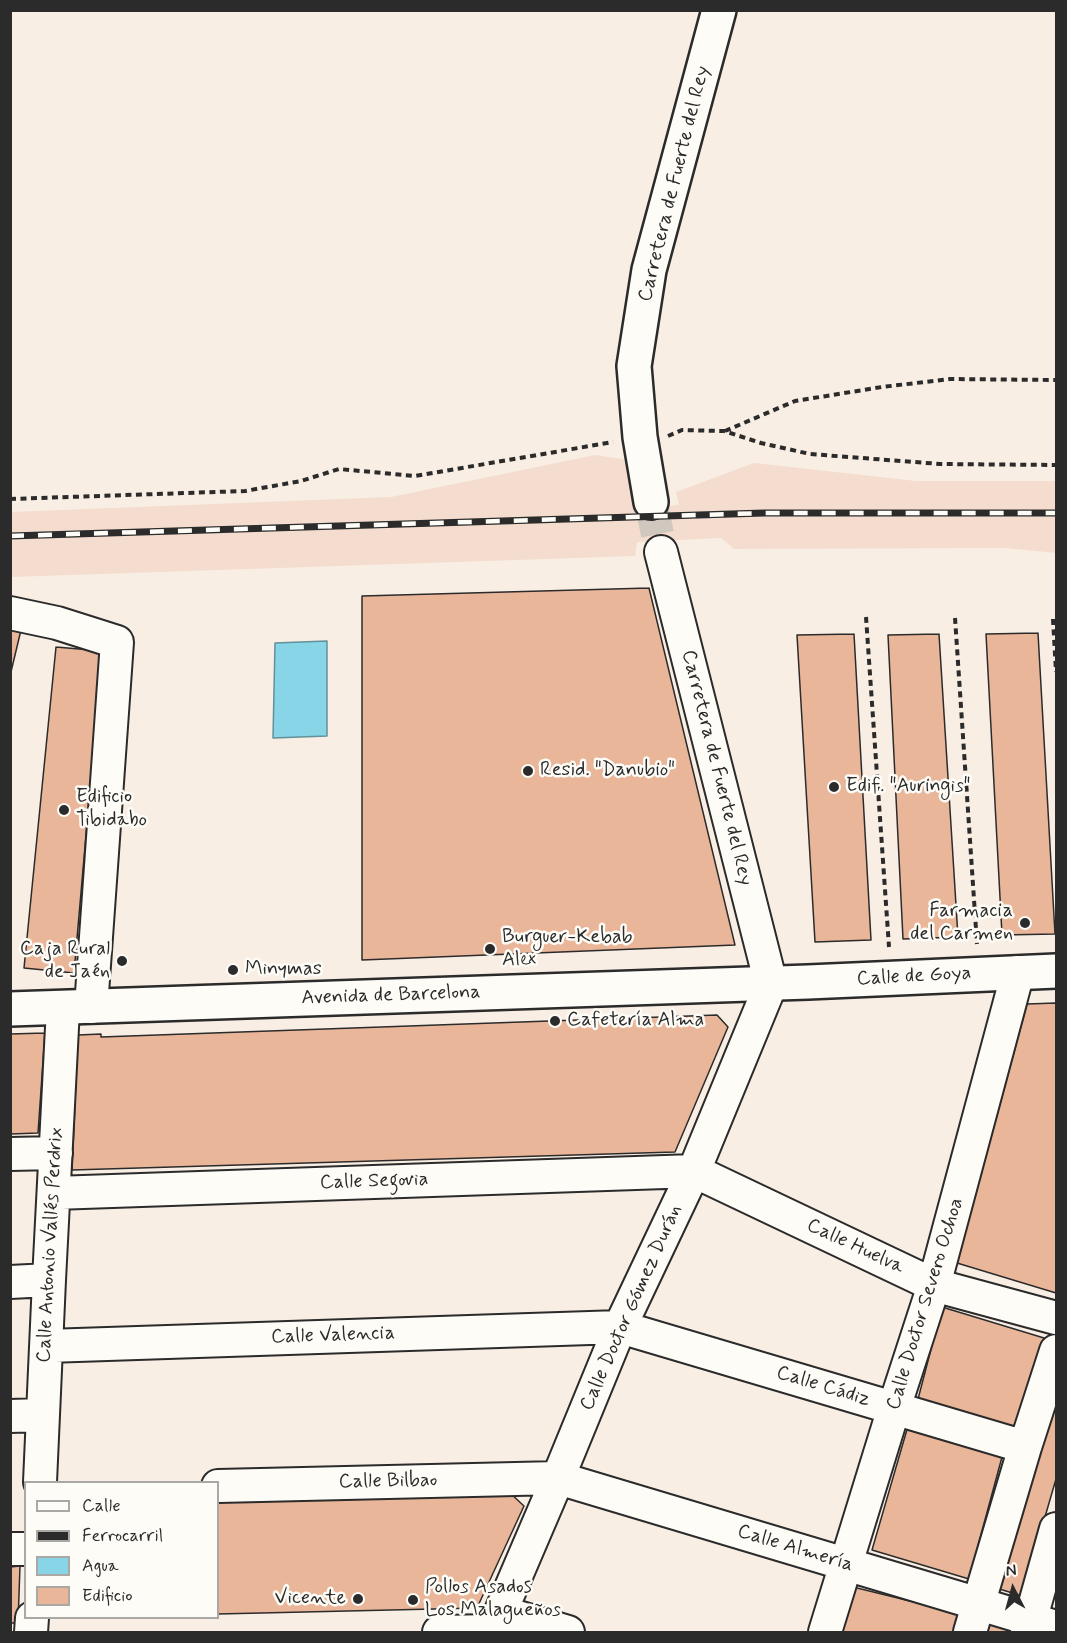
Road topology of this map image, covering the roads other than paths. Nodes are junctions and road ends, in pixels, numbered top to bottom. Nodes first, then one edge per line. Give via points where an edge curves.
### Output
1 (719, 10) edge
2 (651, 502) tunnel mouth
3 (661, 552) tunnel mouth
4 (10, 613) edge
5 (1056, 971) edge
6 (1018, 972) junction
7 (771, 984) junction
8 (77, 1007) junction
9 (10, 1009) edge
10 (56, 1153) junction
11 (10, 1154) edge
12 (694, 1171) junction
13 (54, 1193) junction
14 (49, 1280) junction
15 (10, 1282) edge
16 (934, 1285) junction
17 (1056, 1318) edge
18 (620, 1327) junction
19 (46, 1346) junction
20 (1056, 1351) edge
21 (894, 1408) junction
22 (43, 1415) junction
23 (10, 1416) edge
24 (1025, 1447) junction
25 (558, 1478) junction
26 (40, 1481) edge
27 (219, 1486) edge
28 (1056, 1529) edge
29 (847, 1565) junction
30 (974, 1618) edge
31 (495, 1625) edge
32 (1038, 1627) edge
33 (439, 1632) edge
34 (568, 1632) edge
35 (825, 1632) edge

1 - 2 street, Carretera de Fuerte del Rey via 649,270 634,366 652,438
3 - 7 street, Carretera de Fuerte del Rey
4 - 8 street, Calle Antonio Vallés Perdrix via 117,642
5 - 6 street, Calle de Goya
6 - 7 street, Calle de Goya
6 - 16 street, Calle Doctor Severo Ochoa
7 - 8 street, Avenida de Barcelona
7 - 12 street, Calle Doctor Gómez Durán
8 - 9 street, Avenida de Barcelona
8 - 10 street, Calle Antonio Vallés Perdrix
10 - 11 street
10 - 13 street, Calle Antonio Vallés Perdrix
12 - 13 street, Calle Segovia
12 - 16 street, Calle Huelva
12 - 18 street, Calle Doctor Gómez Durán
13 - 14 street, Calle Antonio Vallés Perdrix
14 - 15 street
14 - 19 street, Calle Antonio Vallés Perdrix
16 - 17 street, Calle Huelva
16 - 21 street, Calle Doctor Severo Ochoa
18 - 19 street, Calle Valencia
18 - 21 street, Calle Cádiz
18 - 25 street, Calle Doctor Gómez Durán
19 - 22 street, Calle Antonio Vallés Perdrix
20 - 24 street
21 - 24 street, Calle Cádiz
21 - 29 street, Calle Doctor Severo Ochoa
22 - 23 street
22 - 26 street, Calle Antonio Vallés Perdrix
24 - 30 street
25 - 27 street, Calle Bilbao
25 - 29 street, Calle Almería
25 - 31 street, Calle Doctor Gómez Durán
28 - 32 street
29 - 30 street, Calle Almería
29 - 35 street, Calle Doctor Severo Ochoa
30 - 32 street, Calle Almería
31 - 33 street
31 - 34 street

